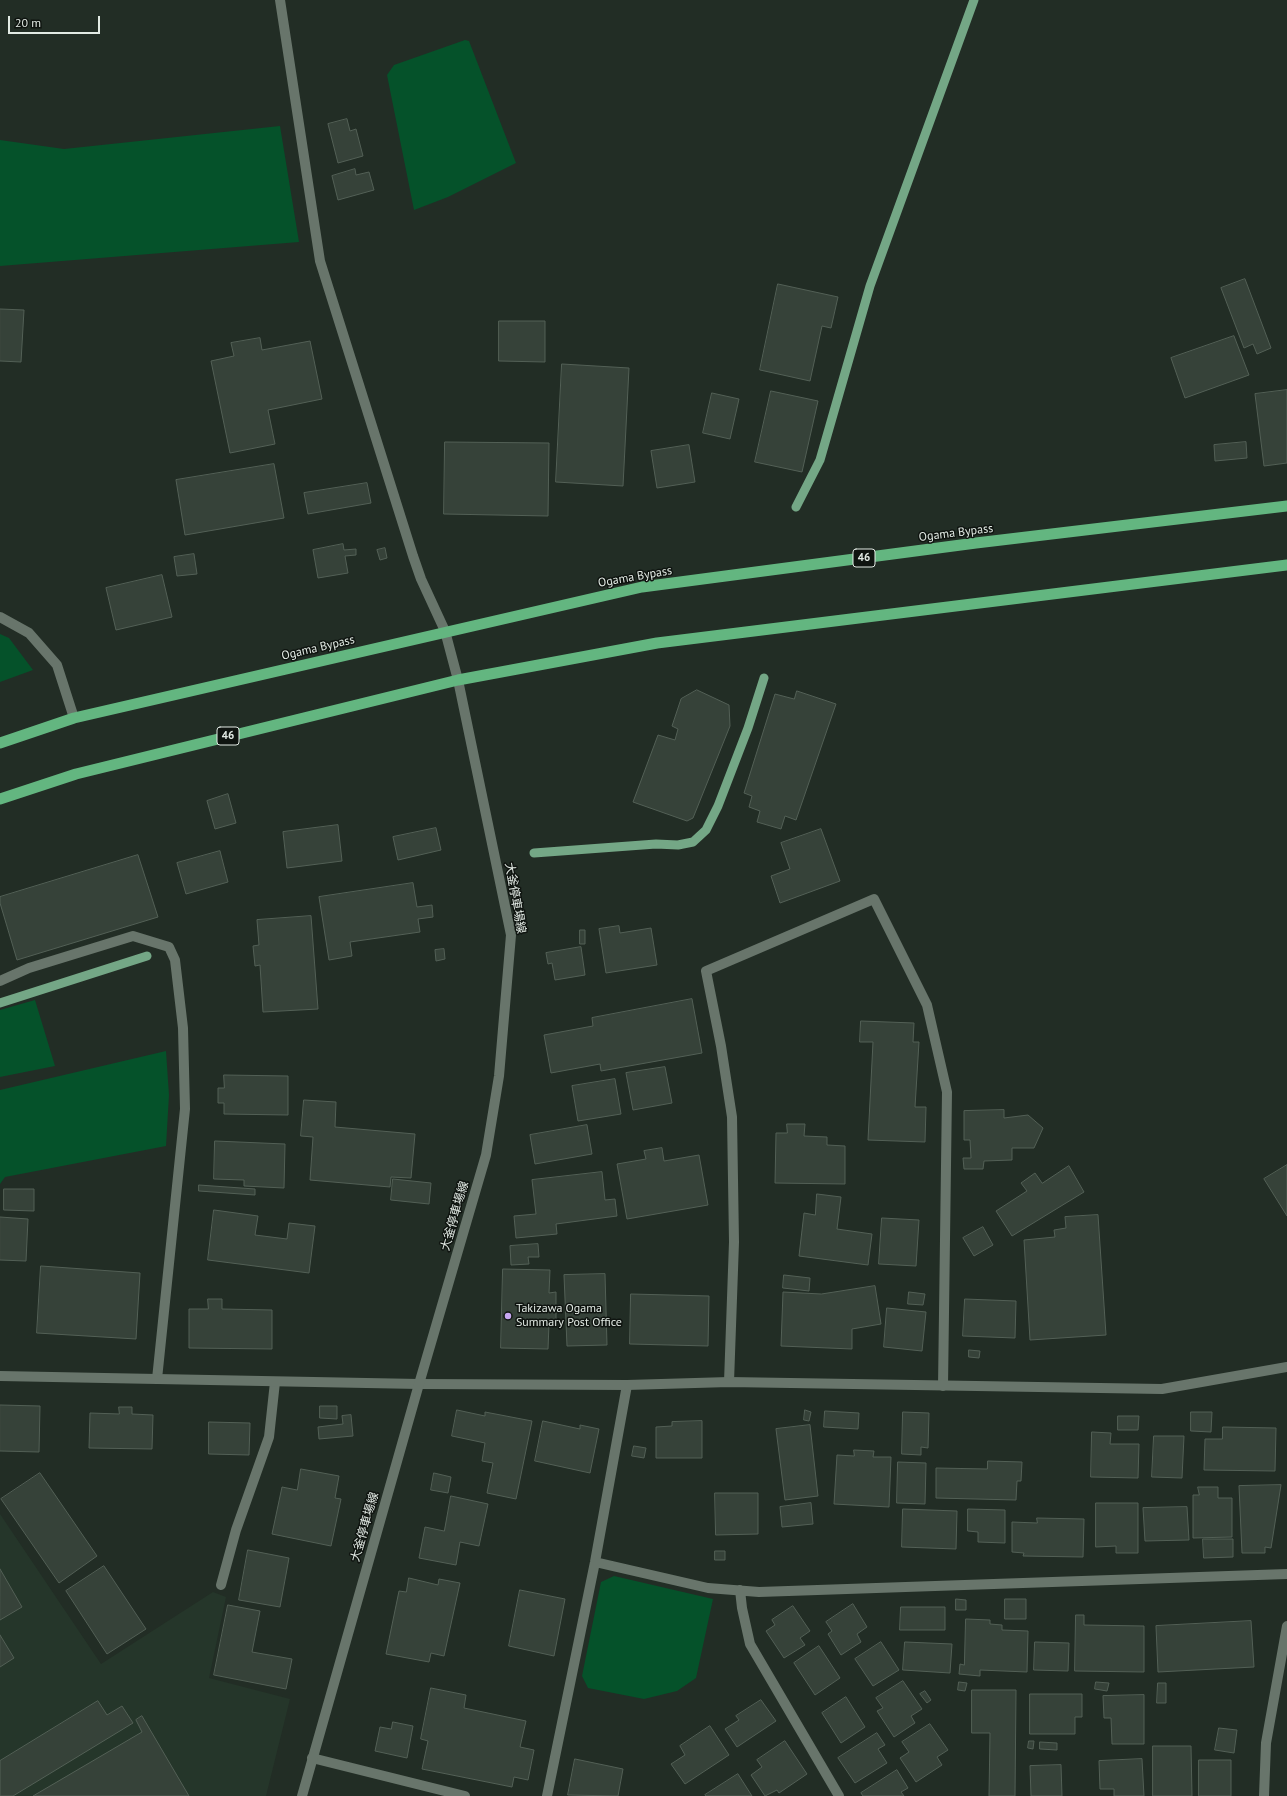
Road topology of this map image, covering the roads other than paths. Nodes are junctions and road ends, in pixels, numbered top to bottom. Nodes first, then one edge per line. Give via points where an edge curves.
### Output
1 (280, 0) edge
2 (1287, 506) edge
3 (1287, 565) edge
4 (0, 617) edge
5 (445, 631) junction
6 (458, 680) junction
7 (74, 718) junction
8 (0, 743) edge
9 (0, 799) edge
10 (0, 981) edge
11 (1287, 1367) edge
12 (0, 1376) edge
13 (157, 1379) junction
14 (275, 1382) junction
15 (729, 1382) junction
16 (419, 1384) junction
17 (627, 1385) junction
18 (943, 1386) junction
19 (595, 1562) junction
20 (1287, 1574) edge
21 (221, 1585) dead end
22 (740, 1590) junction
23 (1287, 1626) edge
24 (312, 1758) junction
25 (302, 1796) edge
26 (465, 1796) edge
27 (547, 1796) edge
28 (839, 1796) edge
29 (1264, 1796) edge

1 - 5 street, 大釜停車場線 via 320,261 413,556
2 - 5 highway, Ogama Bypass / 46 via 976,543 642,587
3 - 6 highway, 46 via 657,643
4 - 7 street via 29,633 57,666
5 - 6 street, 大釜停車場線
5 - 7 highway, Ogama Bypass / 46
6 - 9 highway, 46 via 76,774
6 - 16 street, 大釜停車場線 via 511,935 499,1076 486,1155
7 - 8 highway, Ogama Bypass / 46
10 - 13 street via 28,968 133,936 169,947 175,960 183,1028 185,1109
11 - 18 street via 1162,1390
12 - 13 street
13 - 14 street
14 - 16 street
14 - 21 street via 269,1437 236,1530
15 - 17 street
15 - 18 street
15 - 18 street via 734,1242 732,1117 706,971 874,898 927,1005 947,1092
16 - 17 street
16 - 24 street, 大釜停車場線
17 - 19 street
19 - 22 street via 708,1588
19 - 27 street
20 - 22 street via 766,1592
22 - 28 street via 750,1644
23 - 29 street via 1266,1743
24 - 25 street, 大釜停車場線
24 - 26 street

